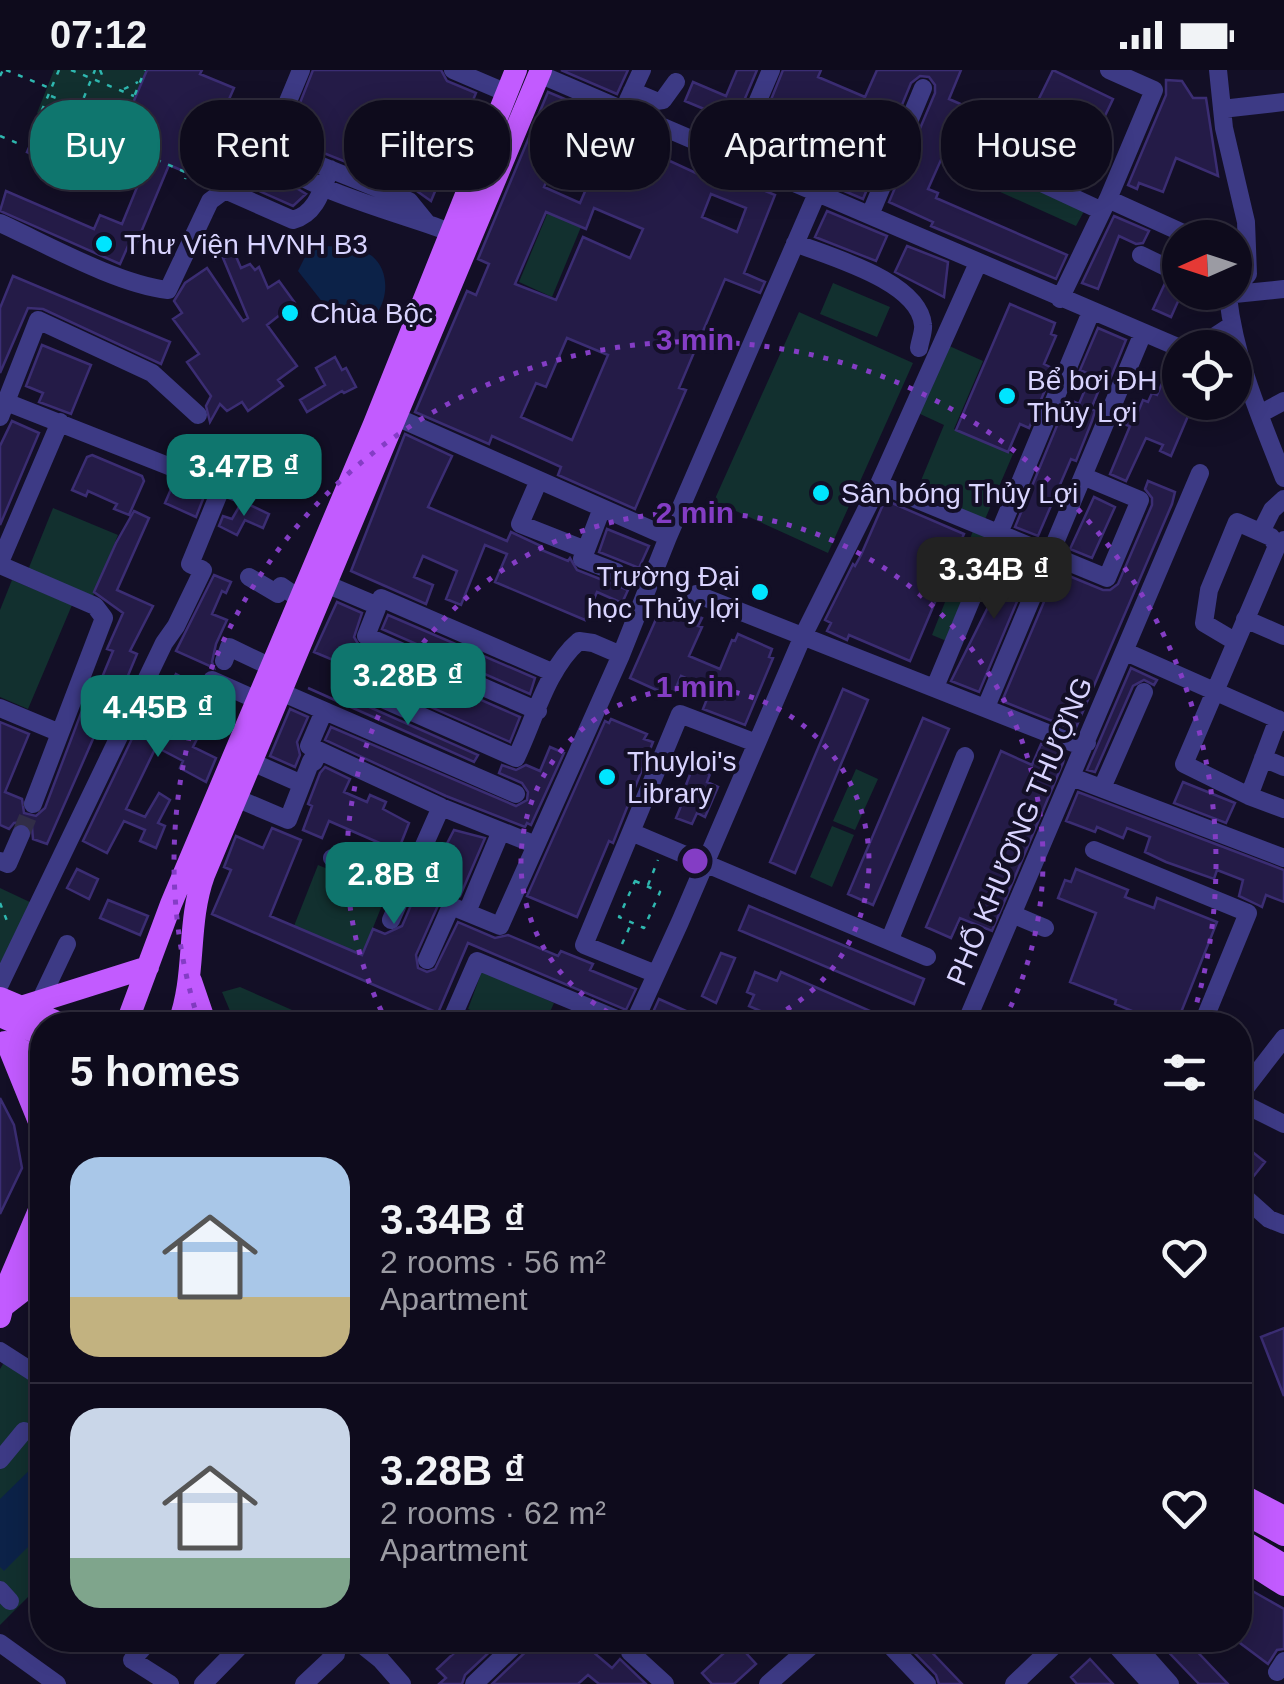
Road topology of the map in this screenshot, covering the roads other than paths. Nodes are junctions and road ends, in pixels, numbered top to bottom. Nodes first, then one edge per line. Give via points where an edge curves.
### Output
1 (301, 70) edge
2 (453, 70) edge
3 (642, 70) edge
4 (771, 70) edge
5 (1109, 70) edge
6 (1218, 70) edge
7 (532, 71) edge
8 (676, 82) dead end
9 (923, 88) dead end
10 (632, 91) junction
11 (507, 93) junction
12 (600, 100) edge
13 (628, 100) edge
14 (758, 100) edge
15 (1284, 102) edge
16 (1222, 108) junction
17 (327, 177) junction
18 (1068, 190) edge
19 (818, 191) joint
20 (1105, 205) junction
21 (870, 214) junction
22 (1246, 220) edge
23 (0, 223) edge
24 (1162, 226) edge
25 (459, 236) junction
26 (795, 243) junction
27 (1140, 255) dead end
28 (978, 263) junction
29 (1162, 265) edge
30 (1284, 288) edge
31 (1252, 291) edge
32 (1060, 299) junction
33 (1231, 310) edge
34 (1090, 312) junction
35 (1232, 326) junction
36 (1226, 330) edge
37 (1143, 333) junction
38 (1162, 341) edge
39 (919, 348) dead end
40 (1284, 401) edge
41 (3, 409) edge
42 (1260, 414) junction
43 (198, 415) dead end
44 (400, 419) junction
45 (60, 422) junction
46 (1200, 473) dead end
47 (1085, 477) junction
48 (1284, 478) edge
49 (538, 480) junction
50 (879, 484) junction
51 (222, 486) junction
52 (242, 495) dead end
53 (1284, 499) edge
54 (602, 508) junction
55 (1261, 532) junction
56 (996, 533) junction
57 (668, 537) junction
58 (1281, 543) edge
59 (586, 550) junction
60 (1050, 555) junction
61 (0, 563) edge
62 (616, 572) dead end
63 (249, 577) dead end
64 (326, 584) junction
65 (696, 594) dead end
66 (300, 599) junction
67 (380, 602) junction
68 (1246, 619) junction
69 (1284, 636) edge
70 (802, 638) junction
71 (1236, 642) junction
72 (1126, 652) junction
73 (621, 655) junction
74 (224, 661) dead end
75 (271, 667) junction
76 (554, 673) junction
77 (212, 680) dead end
78 (342, 681) dead end
79 (935, 686) junction
80 (281, 692) junction
81 (1144, 692) dead end
82 (1215, 692) junction
83 (258, 700) junction
84 (986, 707) junction
85 (0, 708) edge
86 (324, 711) junction
87 (538, 711) junction
88 (1281, 720) edge
89 (60, 733) junction
90 (756, 743) junction
91 (1080, 747) junction
92 (319, 750) junction
93 (965, 756) dead end
94 (1263, 758) junction
95 (252, 762) junction
96 (1284, 768) edge
97 (1072, 777) junction
98 (302, 784) junction
99 (1102, 788) junction
100 (516, 794) dead end
101 (1249, 796) junction
102 (236, 798) junction
103 (33, 804) tunnel mouth
104 (441, 806) junction
105 (1284, 808) edge
106 (501, 831) junction
107 (631, 832) junction
108 (21, 834) tunnel mouth
109 (536, 845) junction
110 (1094, 850) dead end
111 (332, 858) dead end
112 (1284, 858) edge
113 (0, 861) edge
114 (706, 862) junction
115 (406, 888) junction
116 (467, 912) junction
117 (1012, 914) junction
118 (391, 920) dead end
119 (1045, 928) dead end
120 (890, 940) junction
121 (67, 944) dead end
122 (926, 957) dead end
123 (427, 960) dead end
124 (148, 967) junction
125 (656, 974) junction
126 (190, 978) junction
127 (0, 984) edge
128 (15, 1005) edge
129 (131, 1012) edge
130 (181, 1012) edge
131 (202, 1012) edge
132 (455, 1012) edge
133 (601, 1012) edge
134 (638, 1012) edge
135 (971, 1012) edge
136 (1207, 1012) edge
137 (30, 1032) edge
138 (1284, 1038) edge
139 (3, 1042) edge
140 (30, 1049) edge
141 (1252, 1082) edge
142 (30, 1102) edge
143 (1252, 1106) edge
144 (1284, 1124) edge
145 (1252, 1204) edge
146 (1284, 1225) edge
147 (30, 1231) edge
148 (30, 1283) edge
149 (3, 1310) edge
150 (0, 1352) edge
151 (30, 1371) edge
152 (24, 1431) dead end
153 (0, 1460) edge
154 (1252, 1500) edge
155 (1284, 1516) edge
156 (1252, 1518) edge
157 (1284, 1536) edge
158 (1252, 1548) edge
159 (1252, 1561) edge
160 (1283, 1572) edge
161 (0, 1643) edge
162 (139, 1652) edge
163 (234, 1652) edge
164 (333, 1652) edge
165 (371, 1652) edge
166 (507, 1652) edge
167 (630, 1652) dead end
168 (804, 1652) edge
169 (896, 1652) edge
170 (1047, 1652) edge
171 (1122, 1652) edge
172 (1142, 1652) edge
173 (57, 1684) edge
174 (170, 1684) edge
175 (203, 1684) edge
176 (304, 1684) edge
177 (402, 1684) edge
178 (474, 1684) edge
179 (665, 1684) edge
180 (768, 1684) edge
181 (927, 1684) edge
182 (1014, 1684) edge
183 (1152, 1684) edge
184 (1170, 1684) edge

1 - 17 street via 256,147 276,164
2 - 11 street
3 - 10 street
4 - 14 street
5 - 20 street via 1154,90
6 - 16 street
7 - 11 main road
7 - 12 street
7 - 25 main road
8 - 10 street via 663,100
9 - 21 street
10 - 13 street
11 - 25 main road
15 - 16 street
16 - 22 street
17 - 23 street via 310,212 293,220 225,190 210,202 168,290
17 - 25 street via 402,218
18 - 20 street
19 - 21 street
19 - 26 street
20 - 24 street
20 - 32 street
21 - 28 street
25 - 44 main road
25 - 66 main road
26 - 39 street via 894,284 918,308 924,326
26 - 57 street
27 - 29 street
28 - 32 street
28 - 50 street
30 - 31 street
32 - 34 street
33 - 35 street
34 - 37 street
34 - 56 street
35 - 36 street
35 - 42 street
37 - 38 street
37 - 47 street
40 - 42 street
41 - 43 street via 38,320 152,373
41 - 45 street
42 - 48 street
44 - 49 street
44 - 64 main road
45 - 51 street
45 - 61 street
46 - 72 street, PHỐ KHƯƠNG THƯỢNG
47 - 60 street
47 - 60 street via 1140,500 1107,578
49 - 54 street
49 - 59 street via 520,524
50 - 56 street
50 - 70 street
51 - 52 street
51 - 127 street via 190,564 203,570
53 - 55 street
54 - 57 street
54 - 59 street
55 - 58 street
55 - 71 street via 1237,522 1209,590 1204,623
56 - 60 street
56 - 79 street
57 - 73 street
58 - 68 street
59 - 62 street via 582,559
60 - 84 street
61 - 89 street via 95,606 104,618
63 - 66 street
64 - 67 street
64 - 80 main road
65 - 70 street
66 - 75 main road
67 - 76 street
67 - 87 street via 366,636
68 - 69 street
68 - 71 street
70 - 79 street
70 - 90 street
71 - 82 street
72 - 82 street
72 - 91 street, PHỐ KHƯƠNG THƯỢNG
73 - 76 street via 579,641
73 - 109 street
74 - 75 street via 229,647
75 - 83 main road
76 - 87 street
77 - 83 street
78 - 87 street via 516,758
79 - 84 street
80 - 86 street
80 - 95 main road
81 - 99 street
82 - 88 street
82 - 101 street via 1184,764
83 - 124 main road
84 - 91 street
85 - 89 street
86 - 92 street via 309,746
86 - 100 street
88 - 94 street
89 - 103 street
90 - 107 street via 680,714
90 - 114 street
91 - 97 street, PHỐ KHƯƠNG THƯỢNG
92 - 98 street
92 - 104 street
93 - 120 street
94 - 96 street
94 - 101 street
95 - 98 street
95 - 102 main road
97 - 99 street
97 - 117 street, PHỐ KHƯƠNG THƯỢNG
98 - 102 street via 288,820
99 - 112 street
101 - 105 street
102 - 126 main road via 194,902
104 - 106 street
104 - 115 street
106 - 109 street
106 - 116 street
107 - 114 street
107 - 125 street via 584,945
108 - 113 street via 8,864
109 - 116 street via 500,926
110 - 136 street via 1248,913
111 - 115 street
114 - 120 street
114 - 125 street
115 - 118 street
116 - 123 street via 450,906
117 - 119 street
117 - 135 street, PHỐ KHƯƠNG THƯỢNG
120 - 122 street
121 - 128 street
124 - 128 main road
124 - 129 main road
125 - 134 street
126 - 130 main road
126 - 131 main road
128 - 137 main road
132 - 133 street via 477,960
138 - 141 street
139 - 140 main road
139 - 142 main road
143 - 144 street
145 - 146 street
147 - 149 main road
148 - 149 main road
150 - 151 street
152 - 153 street
154 - 155 main road
156 - 157 main road
158 - 160 main road
159 - 160 main road
161 - 173 street
162 - 174 street via 132,1660
163 - 175 street
164 - 176 street
165 - 177 street
166 - 178 street
167 - 179 street
168 - 180 street
169 - 181 street
170 - 182 street
171 - 183 street
172 - 184 street

